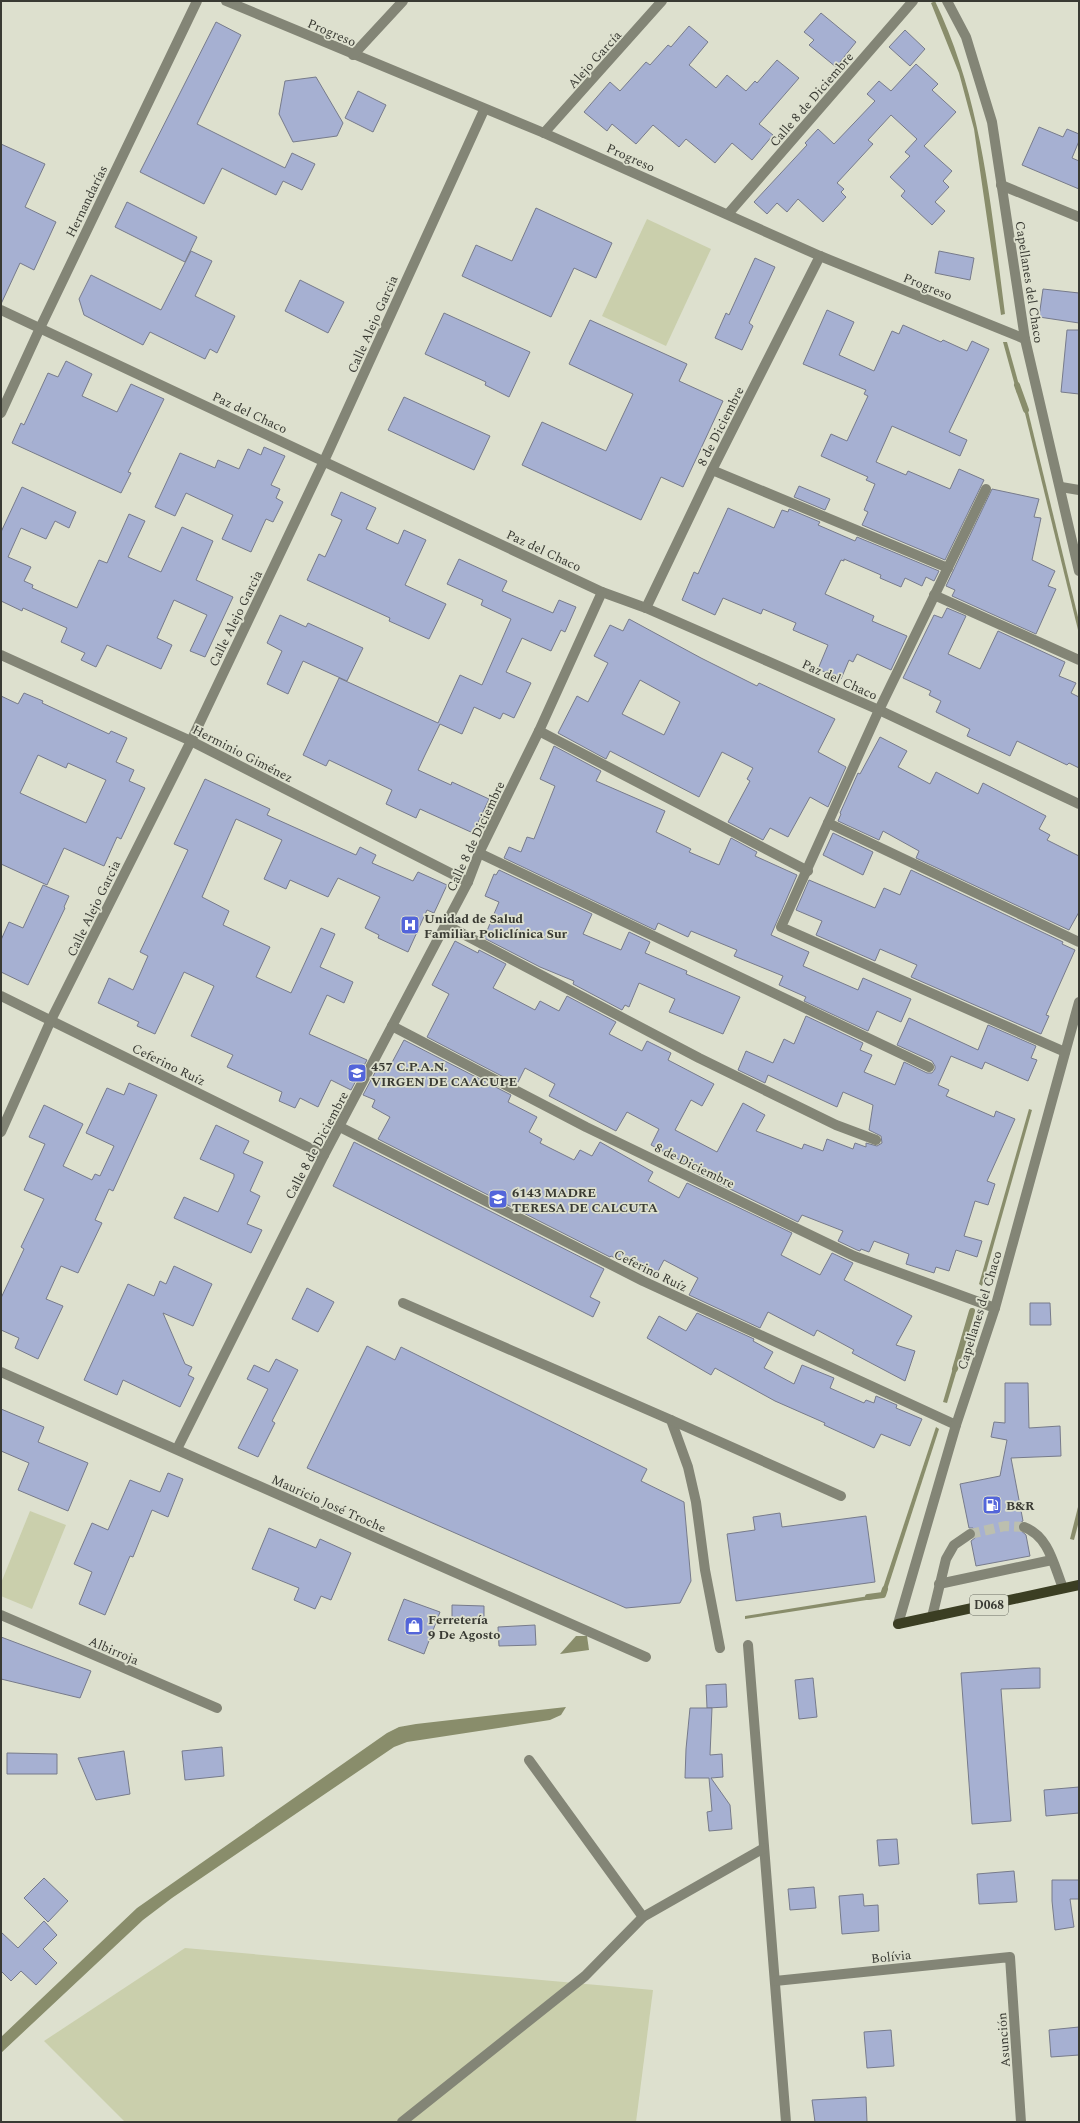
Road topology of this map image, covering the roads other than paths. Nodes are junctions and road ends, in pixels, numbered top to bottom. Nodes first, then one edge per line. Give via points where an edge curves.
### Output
1 (197, 1) edge
2 (226, 1) edge
3 (404, 1) edge
4 (662, 1) edge
5 (913, 1) edge
6 (948, 1) edge
7 (353, 55) junction
8 (484, 110) junction
9 (544, 133) junction
10 (1002, 186) junction
11 (728, 214) junction
12 (1079, 217) edge
13 (820, 256) junction
14 (1, 310) edge
15 (40, 328) junction
16 (1025, 339) junction
17 (1, 413) edge
18 (324, 461) junction
19 (712, 470) junction
20 (1061, 487) junction
21 (986, 489) dead end
22 (1079, 490) edge
23 (948, 568) junction
24 (1079, 571) edge
25 (602, 592) junction
26 (934, 595) junction
27 (646, 608) junction
28 (1, 655) edge
29 (1079, 660) edge
30 (878, 710) junction
31 (539, 731) junction
32 (191, 740) junction
33 (1079, 804) edge
34 (828, 823) junction
35 (480, 853) junction
36 (808, 871) junction
37 (468, 882) junction
38 (446, 925) junction
39 (1079, 942) edge
40 (1, 996) edge
41 (1079, 1002) edge
42 (51, 1020) junction
43 (392, 1026) junction
44 (1065, 1052) junction
45 (929, 1067) dead end
46 (340, 1127) junction
47 (1, 1132) edge
48 (876, 1140) dead end
49 (324, 1155) junction
50 (403, 1302) dead end
51 (995, 1308) junction
52 (1, 1372) edge
53 (671, 1420) junction
54 (956, 1425) junction
55 (177, 1449) junction
56 (841, 1496) dead end
57 (1024, 1527) tunnel mouth
58 (970, 1534) tunnel mouth
59 (1052, 1560) junction
60 (1078, 1583) edge
61 (939, 1584) junction
62 (1063, 1588) junction
63 (1, 1615) edge
64 (932, 1617) junction
65 (898, 1624) joint
66 (748, 1645) dead end
67 (720, 1648) dead end
68 (646, 1657) dead end
69 (217, 1708) dead end
70 (529, 1760) dead end
71 (764, 1848) junction
72 (643, 1916) junction
73 (1010, 1957) joint
74 (775, 1981) junction
75 (402, 2122) edge
76 (786, 2122) edge
77 (1021, 2122) edge

1 - 15 street, Hernandarías
2 - 7 street, Progreso
3 - 7 street
4 - 9 street, Alejo García
5 - 11 street, Calle 8 de Diciembre
6 - 10 street, Capellanes del Chaco via 966,37 992,122
7 - 8 street, Progreso
8 - 9 street, Progreso
8 - 18 street, Calle Alejo Garcia
9 - 11 street, Progreso
10 - 12 street
10 - 16 street, Capellanes del Chaco
11 - 13 street, Progreso
13 - 16 street, Progreso
13 - 19 street, 8 de Diciembre
14 - 15 street, Paz del Chaco
15 - 17 street, Hernandarías
15 - 18 street, Paz del Chaco
16 - 20 street, Capellanes del Chaco
18 - 25 street, Paz del Chaco
18 - 32 street, Calle Alejo Garcia
19 - 23 street
19 - 27 street, 8 de Diciembre
20 - 22 street
20 - 24 street, Capellanes del Chaco
21 - 23 street
23 - 26 street
25 - 27 street, Paz del Chaco
25 - 31 street, Calle 8 de Diciembre
26 - 29 street
26 - 30 street
27 - 30 street, Paz del Chaco
28 - 32 street, Herminio Giménez
30 - 33 street, Paz del Chaco
30 - 34 street
31 - 35 street, Calle 8 de Diciembre
31 - 36 street
32 - 37 street, Herminio Giménez
32 - 42 street, Calle Alejo Garcia
34 - 36 street
34 - 39 street
35 - 37 street, Calle 8 de Diciembre
35 - 45 street
36 - 44 street via 781,927
37 - 38 street, Calle 8 de Diciembre
38 - 43 street, Calle 8 de Diciembre
38 - 48 street via 706,1061 836,1125
40 - 42 street, Ceferino Ruíz
41 - 44 street, Capellanes del Chaco
42 - 47 street, Calle Alejo Garcia
42 - 49 street, Ceferino Ruíz
43 - 46 street, Calle 8 de Diciembre
43 - 51 street, 8 de Diciembre via 586,1127 854,1256
44 - 51 street, Capellanes del Chaco
46 - 49 street, Calle 8 de Diciembre
46 - 54 street, Ceferino Ruíz via 643,1281
49 - 55 street, Calle 8 de Diciembre
50 - 53 street
51 - 54 street, Capellanes del Chaco
52 - 55 street, Mauricio José Troche
53 - 56 street
53 - 67 street via 688,1467 696,1502
54 - 65 street, Capellanes del Chaco
55 - 68 street, Mauricio José Troche
57 - 59 street via 1033,1530 1047,1547
58 - 61 street via 954,1545 946,1559
59 - 61 street
59 - 62 street
60 - 62 main road, D068
61 - 64 street
62 - 64 main road, D068
63 - 69 street, Albirroja
64 - 65 main road, D068
66 - 71 street
70 - 72 street
71 - 72 street
71 - 74 street
72 - 75 street via 585,1976
73 - 74 street, Bolívia
73 - 77 street, Asunción
74 - 76 street

